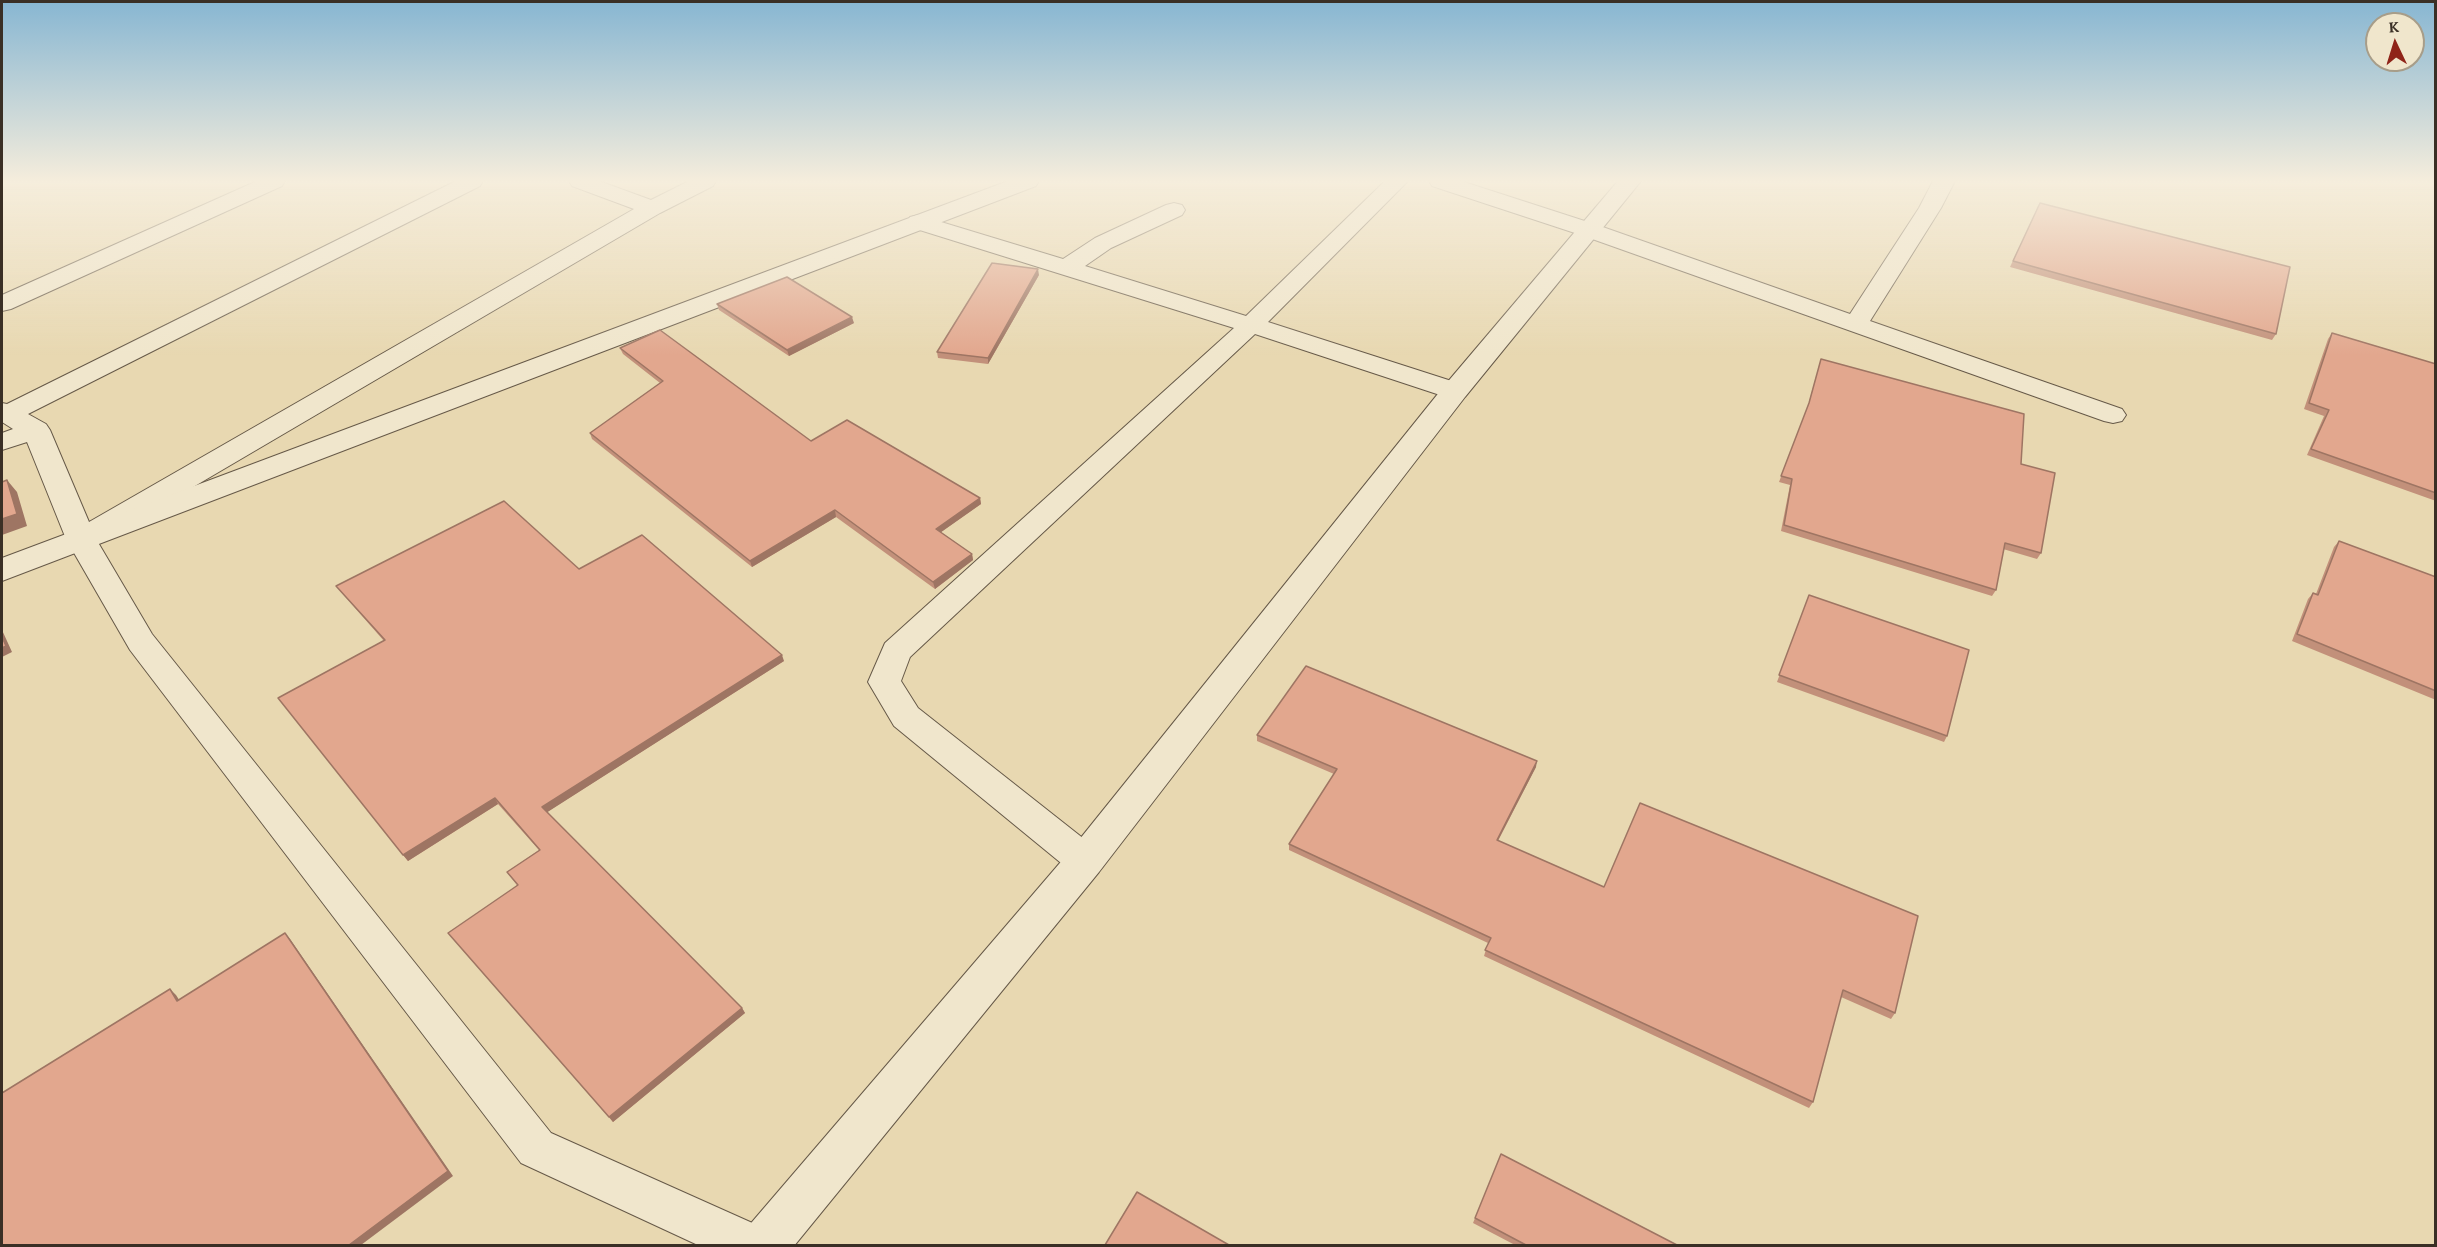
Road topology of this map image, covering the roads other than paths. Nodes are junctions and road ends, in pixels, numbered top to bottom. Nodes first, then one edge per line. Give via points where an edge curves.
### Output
1 (145, 239) edge
2 (362, 239) edge
3 (597, 239) edge
4 (873, 239) edge
5 (973, 239) edge
6 (1111, 239) edge
7 (1338, 239) edge
8 (1581, 239) edge
9 (1615, 239) edge
10 (1910, 239) edge
11 (1066, 268) junction
12 (2, 304) edge
13 (1251, 324) junction
14 (1856, 324) junction
15 (1455, 391) junction
16 (2113, 415) dead end
17 (12, 424) edge
18 (81, 539) junction
19 (2, 570) edge
20 (1085, 861) junction
21 (752, 1245) edge
22 (763, 1245) edge

1 - 12 street
2 - 17 street
3 - 18 street
4 - 18 street
5 - 11 street
6 - 11 street
7 - 13 street
8 - 15 street
9 - 14 street
10 - 14 street
11 - 13 street
13 - 15 street
13 - 20 street via 896,651 884,682 906,717
14 - 16 street
15 - 20 street
17 - 18 street
18 - 19 street
18 - 21 street via 141,642 536,1148
20 - 22 street

